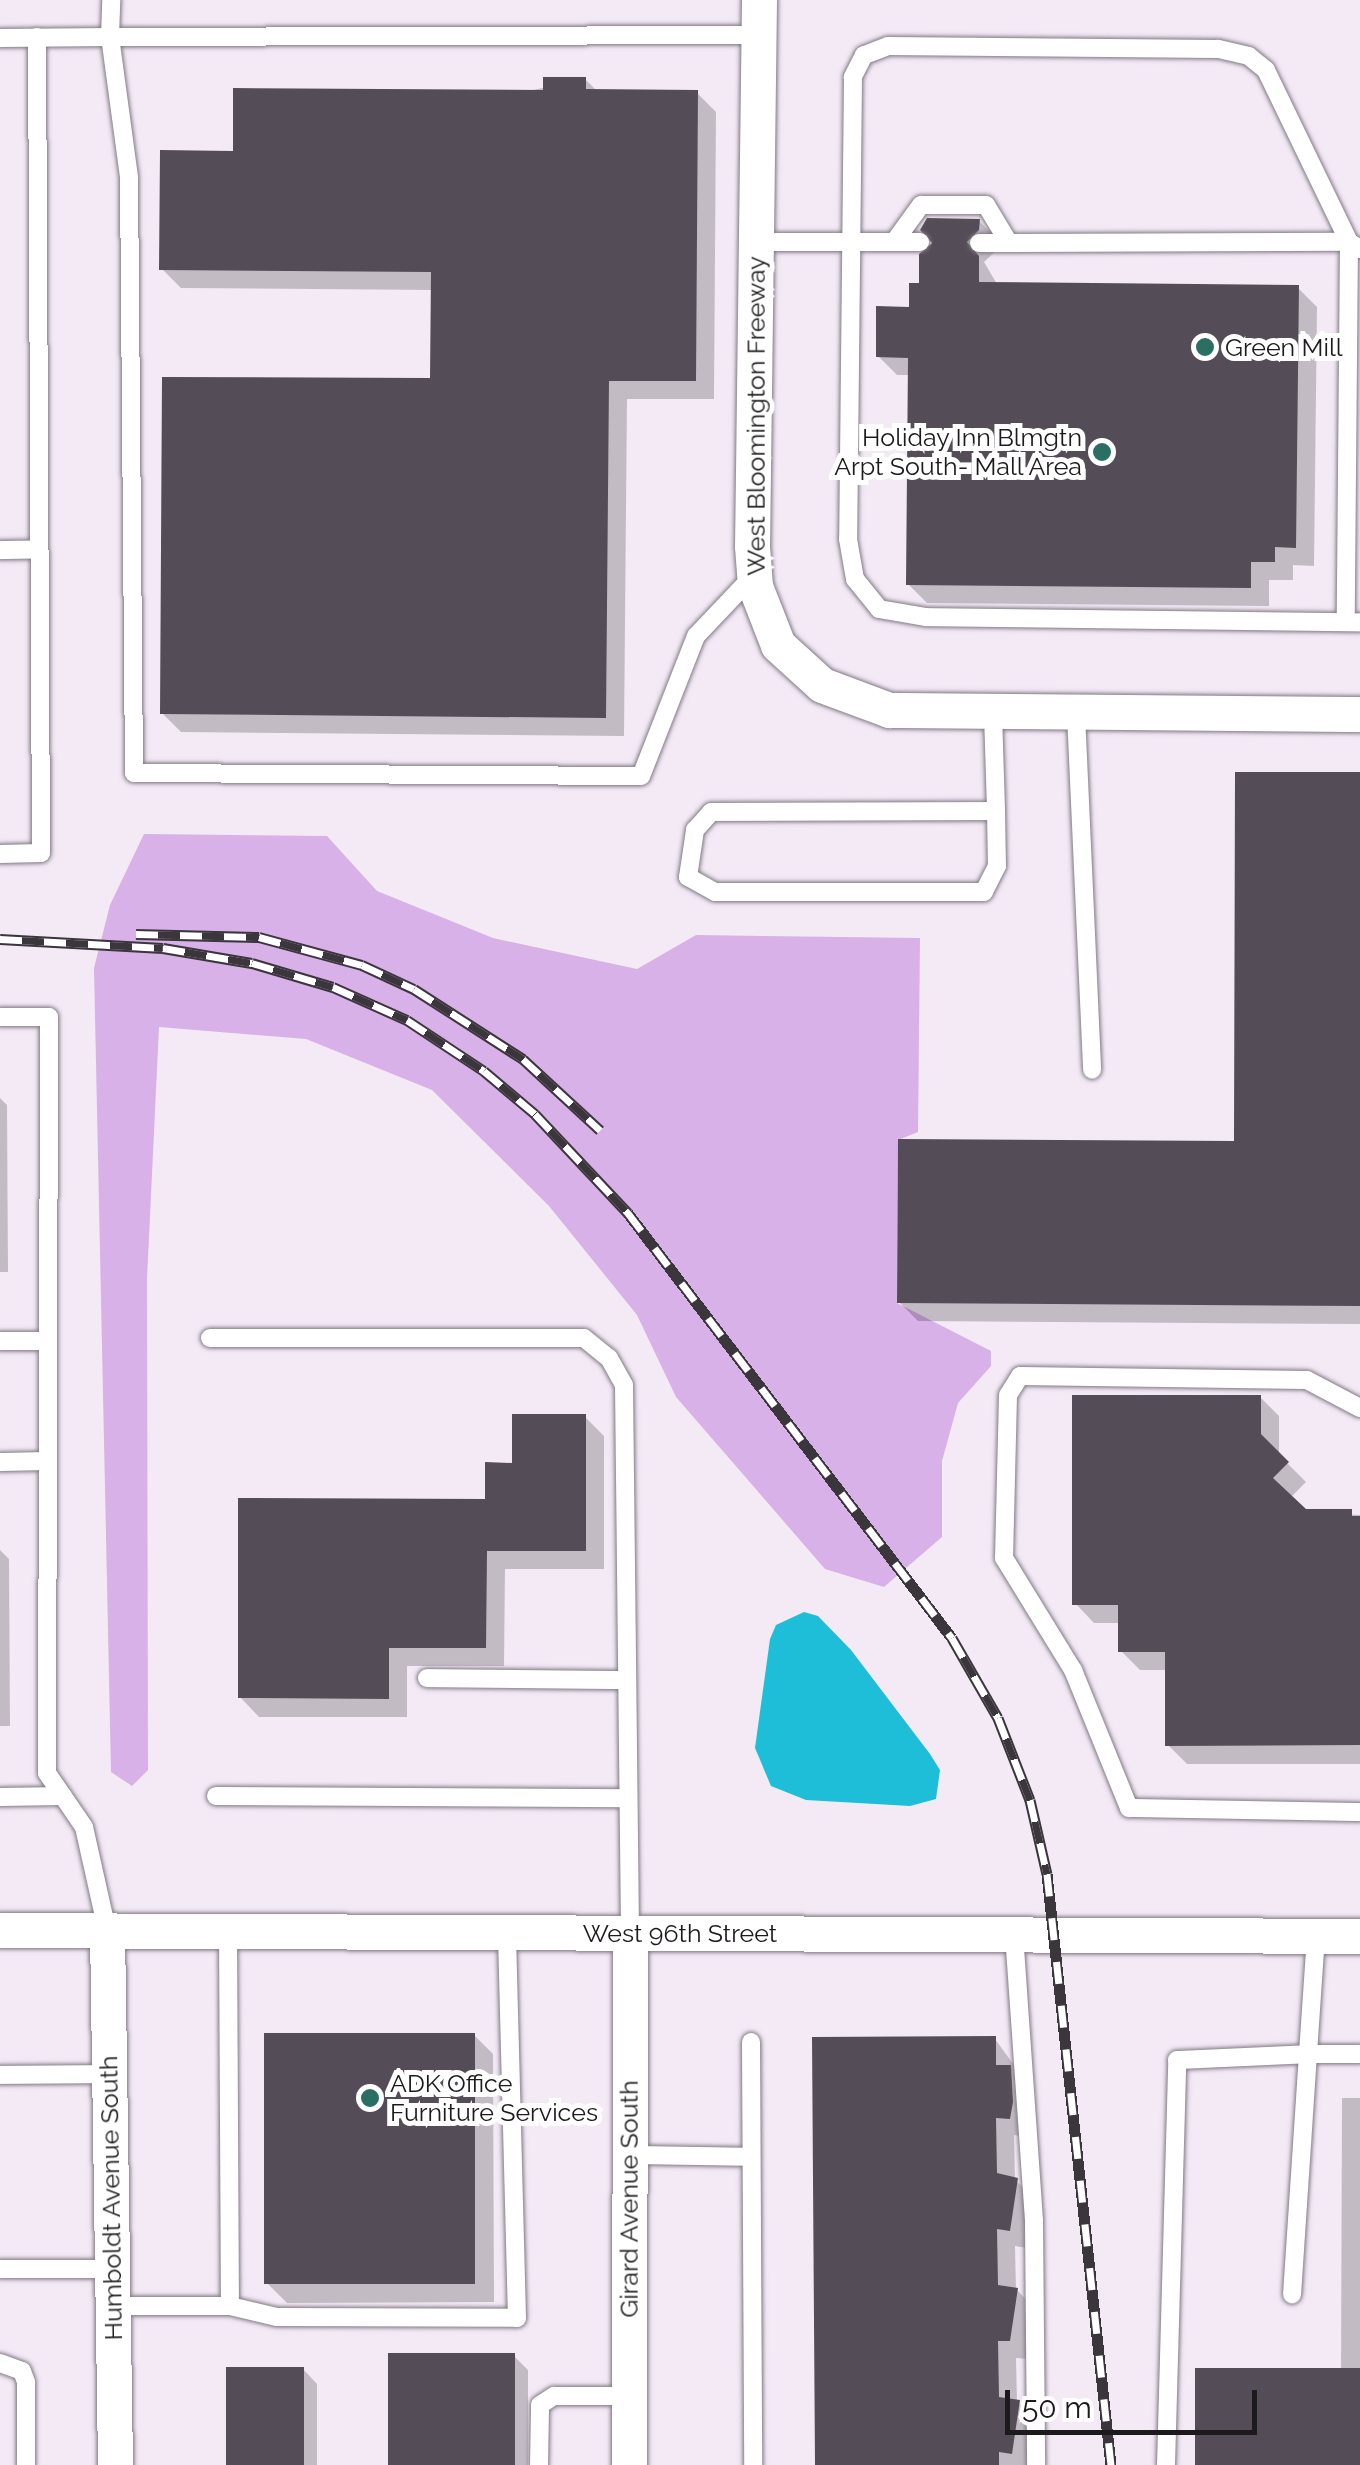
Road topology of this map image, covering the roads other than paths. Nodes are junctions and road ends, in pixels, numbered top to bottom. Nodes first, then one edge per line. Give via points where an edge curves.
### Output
1 (111, 0) edge
2 (759, 0) edge
3 (758, 35) junction
4 (0, 38) edge
5 (36, 38) junction
6 (110, 38) junction
7 (756, 242) junction
8 (852, 242) junction
9 (894, 242) junction
10 (920, 242) dead end
11 (979, 243) dead end
12 (1009, 244) junction
13 (1354, 246) edge
14 (0, 550) edge
15 (40, 550) junction
16 (754, 575) junction
17 (1353, 622) edge
18 (993, 714) junction
19 (1076, 714) junction
20 (1360, 714) edge
21 (996, 810) junction
22 (0, 854) edge
23 (0, 1017) edge
24 (1092, 1070) dead end
25 (210, 1338) dead end
26 (0, 1341) edge
27 (48, 1341) junction
28 (1360, 1408) edge
29 (48, 1461) junction
30 (0, 1462) edge
31 (428, 1678) dead end
32 (627, 1680) junction
33 (63, 1796) junction
34 (216, 1796) dead end
35 (0, 1797) edge
36 (628, 1798) junction
37 (1360, 1812) edge
38 (0, 1930) edge
39 (107, 1930) junction
40 (228, 1931) junction
41 (507, 1932) junction
42 (630, 1932) junction
43 (1014, 1934) junction
44 (1316, 1936) junction
45 (1360, 1936) edge
46 (750, 2042) dead end
47 (1308, 2054) junction
48 (1360, 2054) edge
49 (109, 2074) junction
50 (0, 2075) edge
51 (629, 2155) junction
52 (751, 2156) junction
53 (0, 2269) edge
54 (112, 2269) junction
55 (1292, 2294) dead end
56 (112, 2306) junction
57 (230, 2306) junction
58 (0, 2363) edge
59 (629, 2396) junction
60 (26, 2465) edge
61 (115, 2465) edge
62 (539, 2465) edge
63 (629, 2465) edge
64 (753, 2465) edge
65 (1036, 2465) edge
66 (1166, 2465) edge

1 - 6 lane
2 - 3 street, West Bloomington Freeway
3 - 6 lane
3 - 7 street, West Bloomington Freeway
4 - 5 lane
5 - 6 lane
5 - 15 lane
6 - 16 lane via 129,177 134,774 641,776 696,636
7 - 8 lane
7 - 16 street, West Bloomington Freeway
8 - 9 lane
8 - 13 lane via 854,77 864,56 888,46 1218,49 1250,56 1266,70
8 - 17 lane via 848,539 855,579 879,608 926,617
9 - 10 lane
9 - 12 lane via 921,205 986,205
11 - 12 lane
12 - 13 lane
13 - 17 lane
14 - 15 lane
15 - 22 lane via 41,853
16 - 18 street, West Bloomington Freeway via 778,645 822,685 890,710
18 - 19 street, West Bloomington Freeway
18 - 21 lane
19 - 20 street, West Bloomington Freeway
19 - 24 lane
21 - 21 lane via 997,866 984,892 714,892 688,877 695,830 711,812
23 - 27 lane via 48,1016
25 - 32 lane via 584,1338 609,1358 624,1384
26 - 27 lane
27 - 29 lane
28 - 37 lane via 1307,1380 1020,1376 1008,1395 1004,1558 1073,1670 1129,1808
29 - 30 lane
29 - 33 lane via 48,1773
31 - 32 lane
32 - 36 lane
33 - 35 lane
33 - 39 lane via 84,1827
34 - 36 lane
36 - 42 lane
38 - 39 street, West 96th Street
39 - 40 street, West 96th Street
39 - 49 street, Humboldt Avenue South
40 - 41 street, West 96th Street
40 - 57 lane
41 - 42 street, West 96th Street
41 - 57 lane via 517,2318 277,2318
42 - 43 street, West 96th Street
42 - 51 street, Girard Avenue South
43 - 44 street, West 96th Street
43 - 65 lane via 1034,2221
44 - 45 street, West 96th Street
44 - 47 lane
46 - 52 lane
47 - 48 lane
47 - 55 lane
47 - 66 lane via 1177,2060
49 - 50 lane
49 - 54 street, Humboldt Avenue South
51 - 52 lane
51 - 59 street, Girard Avenue South
52 - 64 lane
53 - 54 lane
54 - 56 street, Humboldt Avenue South
56 - 57 lane
56 - 61 street, Humboldt Avenue South
58 - 60 lane via 22,2371 26,2382
59 - 62 lane via 554,2396 540,2405
59 - 63 street, Girard Avenue South

